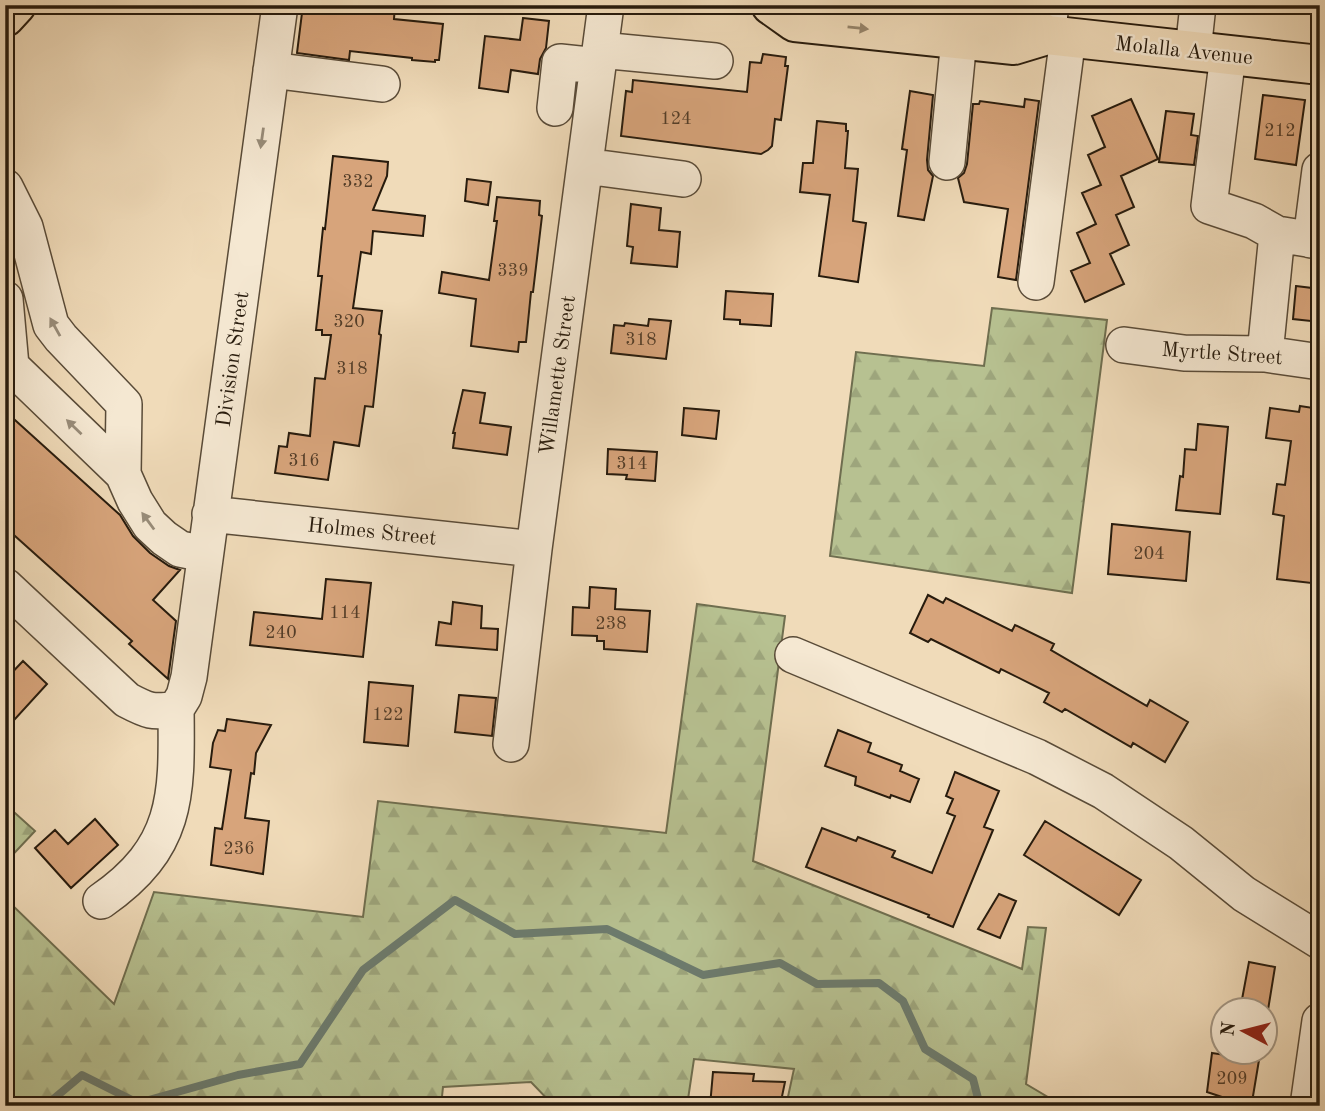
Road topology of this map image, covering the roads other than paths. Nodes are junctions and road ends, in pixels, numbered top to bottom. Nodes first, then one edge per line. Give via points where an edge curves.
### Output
1 (16, 5) edge
2 (280, 5) edge
3 (606, 5) edge
4 (771, 5) edge
5 (910, 5) edge
6 (1198, 5) edge
7 (5, 17) edge
8 (1055, 26) edge
9 (959, 39) junction
10 (1210, 53) junction
11 (599, 58) junction
12 (715, 61) dead end
13 (1320, 65) edge
14 (271, 70) junction
15 (382, 84) dead end
16 (555, 108) dead end
17 (947, 162) dead end
18 (585, 166) junction
19 (1320, 170) edge
20 (683, 179) dead end
21 (7, 198) edge
22 (1277, 234) junction
23 (1316, 240) edge
24 (1037, 282) dead end
25 (5, 299) edge
26 (1124, 345) dead end
27 (1265, 354) junction
28 (1320, 362) edge
29 (123, 474) junction
30 (210, 513) junction
31 (534, 549) junction
32 (205, 554) junction
33 (7, 592) edge
34 (793, 655) dead end
35 (176, 709) junction
36 (511, 744) dead end
37 (101, 901) dead end
38 (1320, 941) edge
39 (1320, 1021) edge
40 (1308, 1106) edge

1 - 7 main road
2 - 14 street, Division Street
3 - 11 street, Willamette Street
4 -> 9 main road, Molalla Avenue via 795,22
5 - 8 main road, Molalla Avenue via 1013,16
6 - 10 street
8 - 9 main road, Molalla Avenue via 1014,45
8 - 10 main road, Molalla Avenue
8 - 24 street
9 - 17 street
10 - 13 main road, Molalla Avenue
10 - 22 street via 1209,206
11 - 12 street
11 - 16 street via 560,61
11 - 18 street, Willamette Street
14 - 15 street
14 -> 30 street, Division Street
18 - 20 street
18 - 31 street, Willamette Street
19 - 23 street
29 -> 21 street via 124,404 51,325 25,227
22 - 23 street
22 - 27 street
29 -> 25 street via 10,366
26 - 27 street, Myrtle Street via 1184,353
27 - 28 street, Myrtle Street
32 -> 29 street via 180,549 149,525
30 - 31 street, Holmes Street
30 - 32 street, Division Street
31 - 36 street, Willamette Street
32 - 35 street, Division Street via 189,677
33 - 35 street via 127,700 156,712
34 - 38 street via 1037,757 1103,791 1181,843 1244,894
35 - 37 street via 173,800 162,836 122,886
39 - 40 street

